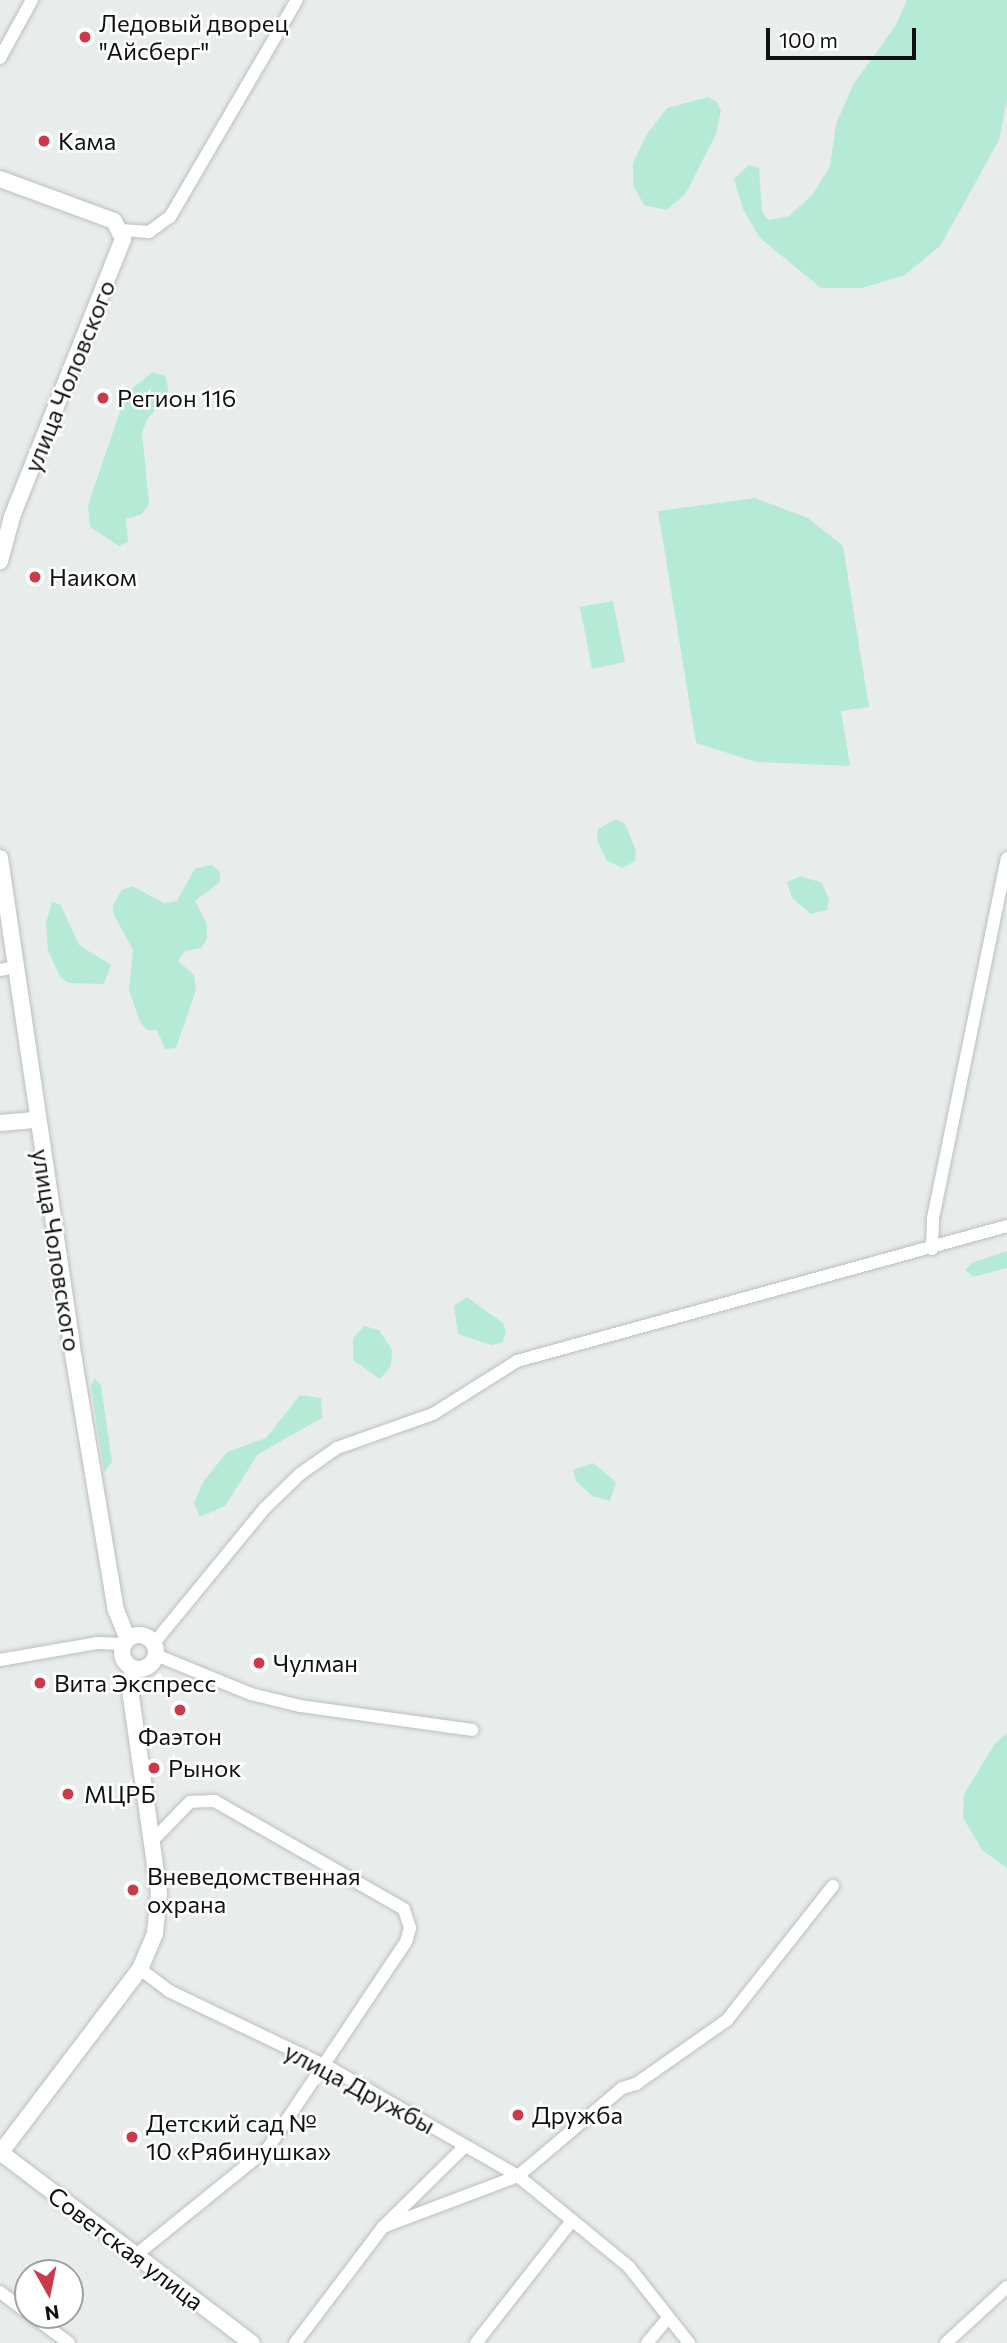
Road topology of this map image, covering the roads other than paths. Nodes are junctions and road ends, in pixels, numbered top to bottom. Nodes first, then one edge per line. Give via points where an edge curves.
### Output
1 (32, 0) edge
2 (297, 0) edge
3 (0, 58) edge
4 (0, 178) edge
5 (121, 230) junction
6 (0, 561) edge
7 (0, 858) edge
8 (1007, 859) edge
9 (8, 969) edge
10 (37, 1120) junction
11 (0, 1123) edge
12 (1007, 1226) edge
13 (932, 1249) junction
14 (126, 1642) junction
15 (155, 1649) junction
16 (0, 1660) edge
17 (133, 1668) junction
18 (472, 1730) dead end
19 (153, 1840) junction
20 (833, 1886) dead end
21 (140, 1969) junction
22 (323, 2065) junction
23 (465, 2146) junction
24 (1, 2152) edge
25 (518, 2176) junction
26 (571, 2222) junction
27 (383, 2227) junction
28 (136, 2255) junction
29 (1007, 2287) edge
30 (667, 2319) junction
31 (50, 2329) edge
32 (69, 2343) edge
33 (252, 2343) edge
34 (295, 2343) edge
35 (477, 2343) edge
36 (647, 2343) edge
37 (689, 2343) edge
38 (946, 2343) edge

1 - 3 street
2 - 5 street via 170,217 149,232
4 - 5 street via 110,219
5 - 6 street, улица Чоловского via 122,244 12,517
7 - 9 street, улица Чоловского
8 - 13 street via 933,1218
9 - 10 street, улица Чоловского
10 - 11 street
10 - 14 street, улица Чоловского via 116,1610
12 - 13 street
13 - 15 street via 517,1361 433,1414 337,1448 300,1474 265,1508
14 - 15 street via 142,1635
14 - 16 street
14 - 17 street via 123,1658
15 - 17 street via 147,1667
15 - 18 street via 251,1694 300,1706
17 - 19 street via 133,1709
19 - 21 street via 159,1912
19 - 22 street via 190,1802 210,1799 404,1909 410,1928 406,1942
20 - 25 street via 727,2020 636,2084 622,2088
21 - 22 street, улица Дружбы via 169,1991
21 - 24 street
22 - 23 street, улица Дружбы
22 - 28 street via 268,2148
23 - 25 street, улица Дружбы
23 - 27 street
24 - 28 street, Советская улица
25 - 26 street, улица Дружбы
25 - 27 street
26 - 30 street, улица Дружбы via 636,2274
26 - 35 street
27 - 34 street
28 - 33 street, Советская улица
29 - 38 street
30 - 36 street
30 - 37 street, улица Дружбы
31 - 32 street

